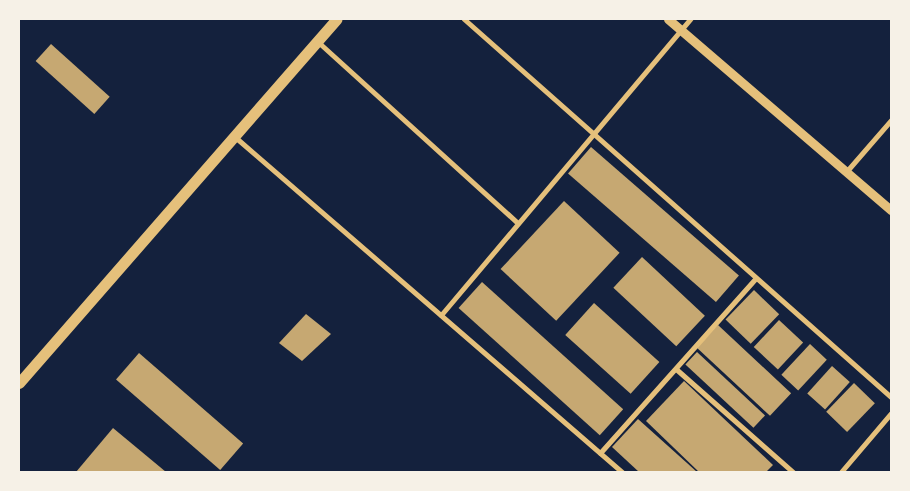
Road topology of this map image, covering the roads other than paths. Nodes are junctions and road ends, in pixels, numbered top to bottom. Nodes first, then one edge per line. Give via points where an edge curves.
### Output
1 (337, 19) edge
2 (464, 19) edge
3 (668, 19) edge
4 (690, 19) edge
5 (680, 30) junction
6 (318, 41) junction
7 (891, 120) edge
8 (594, 134) junction
9 (235, 137) junction
10 (846, 172) junction
11 (891, 210) edge
12 (518, 223) junction
13 (756, 278) junction
14 (441, 315) junction
15 (676, 369) junction
16 (19, 383) edge
17 (891, 397) edge
18 (891, 413) edge
19 (600, 454) junction
20 (622, 472) edge
21 (793, 472) edge
22 (841, 472) edge

1 - 6 main road
2 - 8 street
3 - 5 street
4 - 5 street
5 - 8 street
5 - 10 street
6 - 9 main road
6 - 12 street
7 - 10 street
8 - 12 street
8 - 13 street
9 - 14 street
9 - 16 main road
10 - 11 street
12 - 14 street
13 - 15 street
13 - 17 street
14 - 19 street
15 - 19 street
15 - 21 street
18 - 22 street
19 - 20 street

